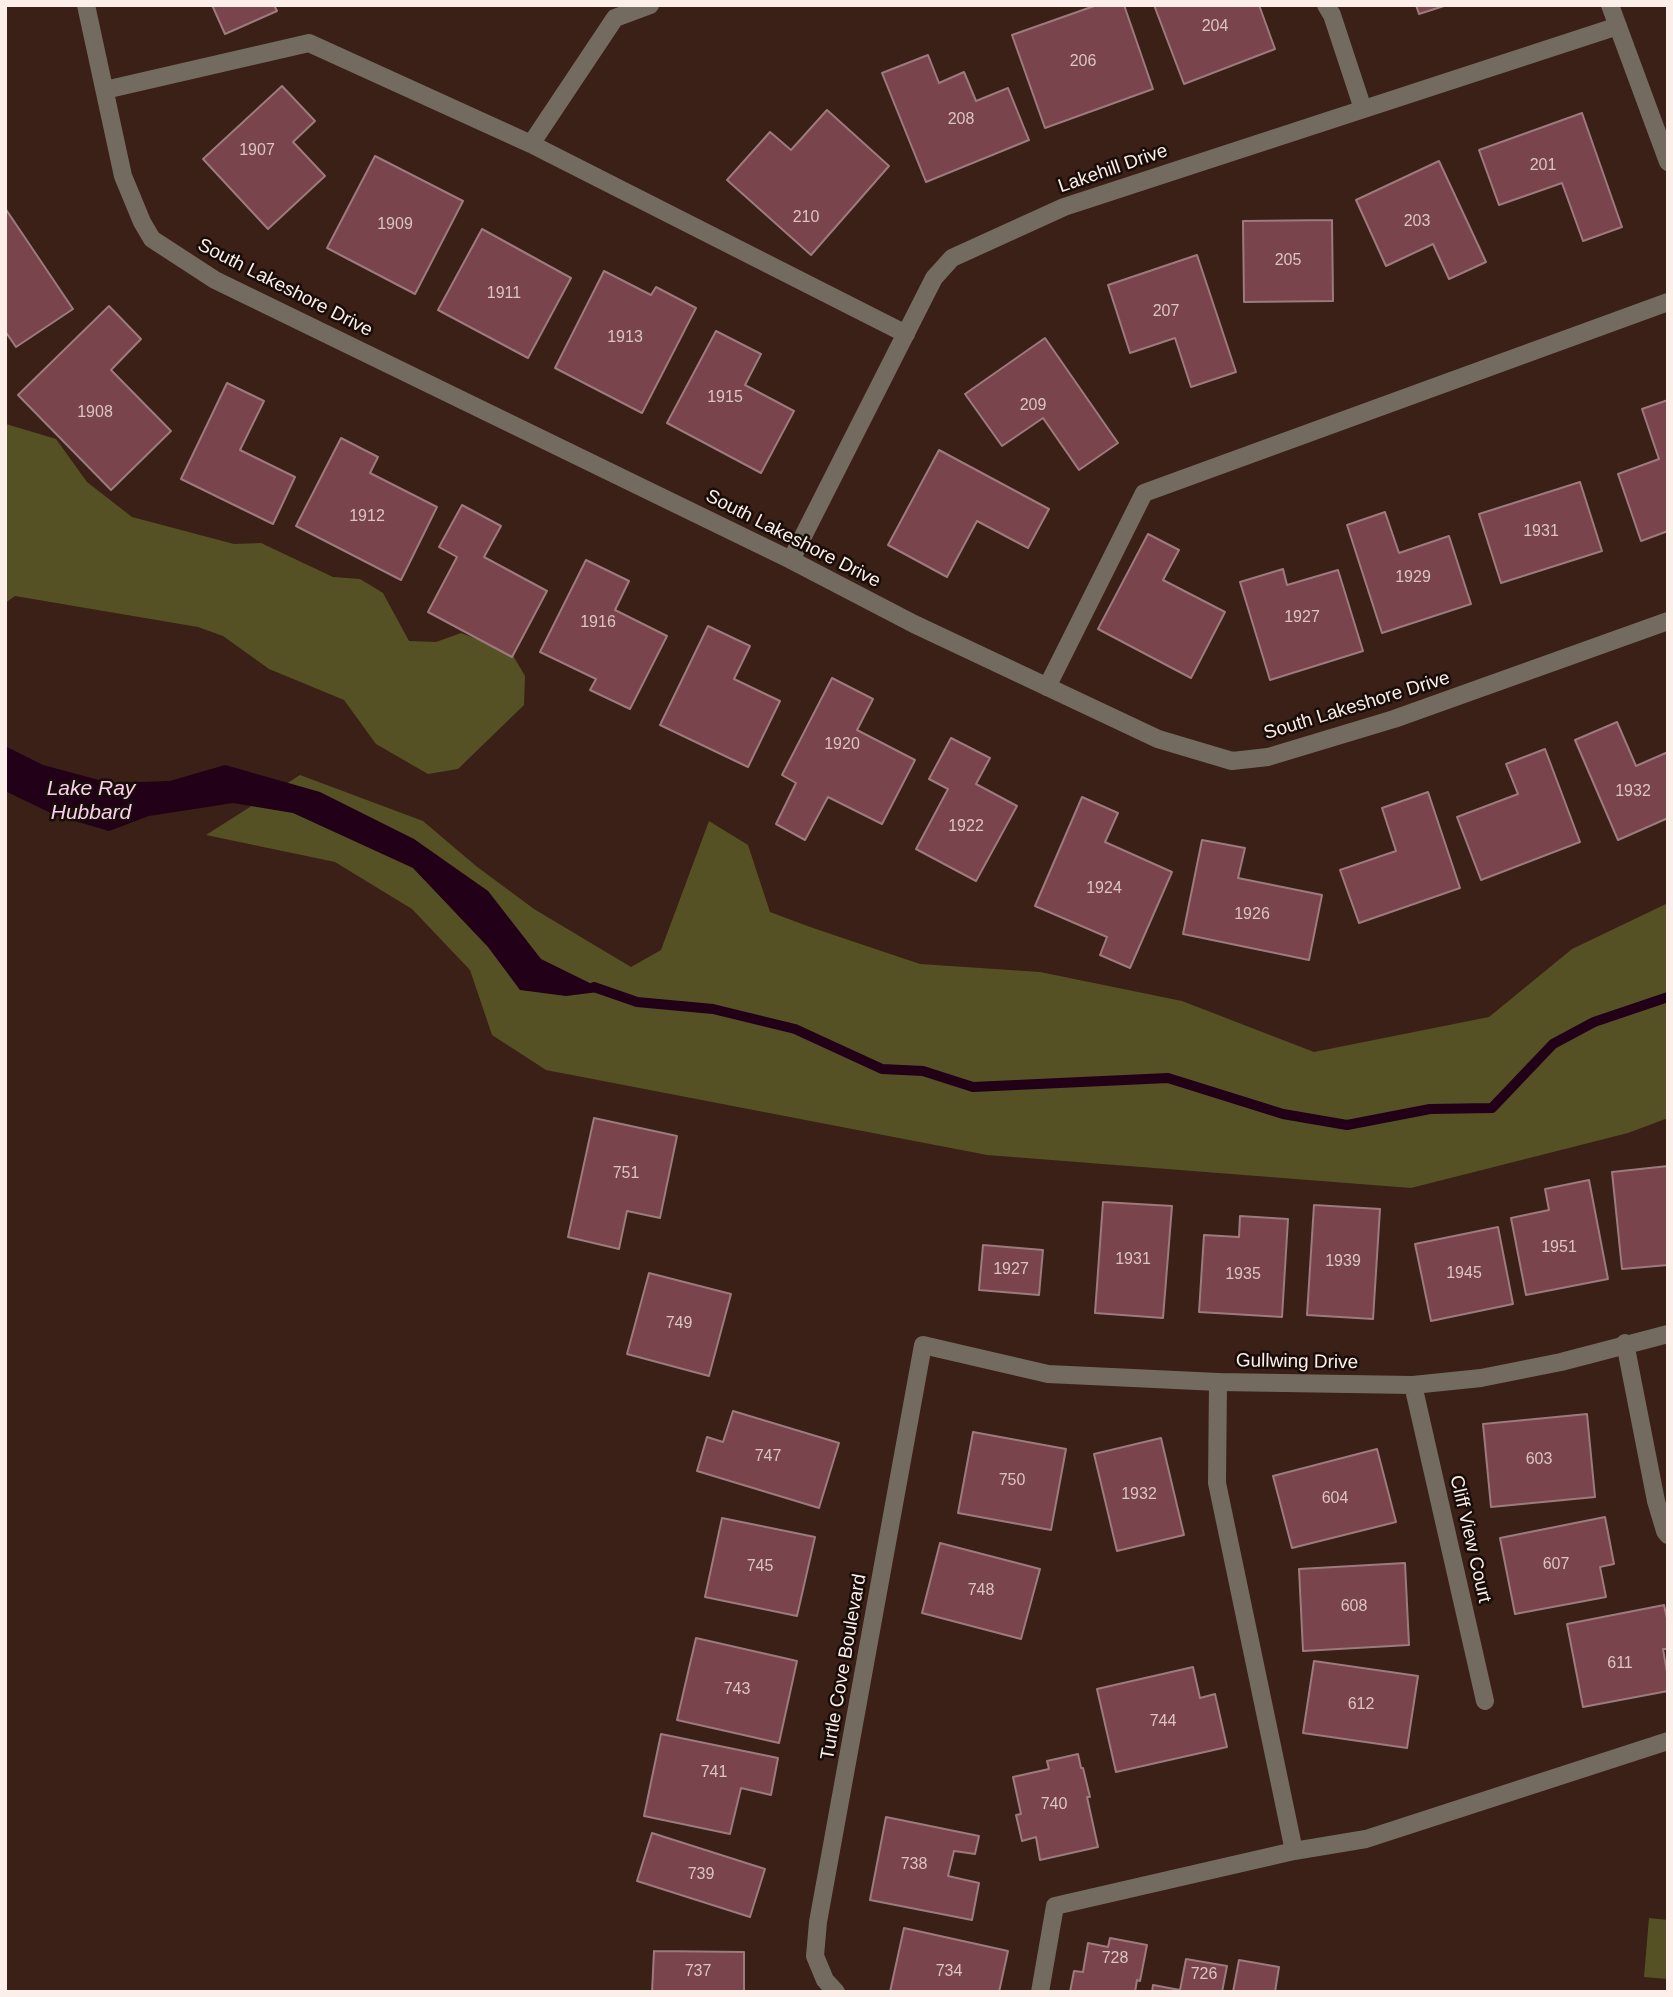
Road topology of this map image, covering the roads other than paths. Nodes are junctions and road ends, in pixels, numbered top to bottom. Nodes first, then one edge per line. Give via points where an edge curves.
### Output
1 (86, 5) edge
2 (650, 5) edge
3 (1326, 5) edge
4 (1610, 5) edge
5 (1618, 26) junction
6 (105, 90) junction
7 (1363, 109) junction
8 (531, 144) junction
9 (1668, 162) edge
10 (1668, 302) edge
11 (906, 334) junction
12 (791, 560) junction
13 (1668, 621) edge
14 (1047, 687) junction
15 (1668, 1334) edge
16 (1625, 1343) junction
17 (923, 1345) joint
18 (1218, 1382) junction
19 (1413, 1385) junction
20 (1668, 1535) edge
21 (1485, 1701) dead end
22 (1668, 1741) edge
23 (1294, 1851) junction
24 (836, 1992) edge
25 (1040, 1992) edge

1 - 6 street, South Lakeshore Drive
2 - 8 street via 615,18
3 - 7 street
4 - 5 street
5 - 7 street, Lakehill Drive
5 - 9 street
6 - 8 street via 309,43
6 - 12 street, South Lakeshore Drive via 123,176 152,239 215,280
7 - 11 street, Lakehill Drive via 1064,207 952,258 934,278
8 - 11 street
10 - 14 street via 1144,493
11 - 12 street, Lakehill Drive
12 - 14 street, South Lakeshore Drive
13 - 14 street, South Lakeshore Drive via 1394,719 1268,757 1232,761 1158,739
15 - 16 street, Gullwing Drive
16 - 19 street, Gullwing Drive via 1481,1378
16 - 20 street via 1656,1501
17 - 18 street, Gullwing Drive via 1048,1374
17 - 24 street, Turtle Cove Boulevard via 818,1922 815,1956
18 - 19 street, Gullwing Drive
18 - 23 street via 1217,1483
19 - 21 street, Cliff View Court
22 - 23 street via 1366,1839
23 - 25 street via 1055,1906

